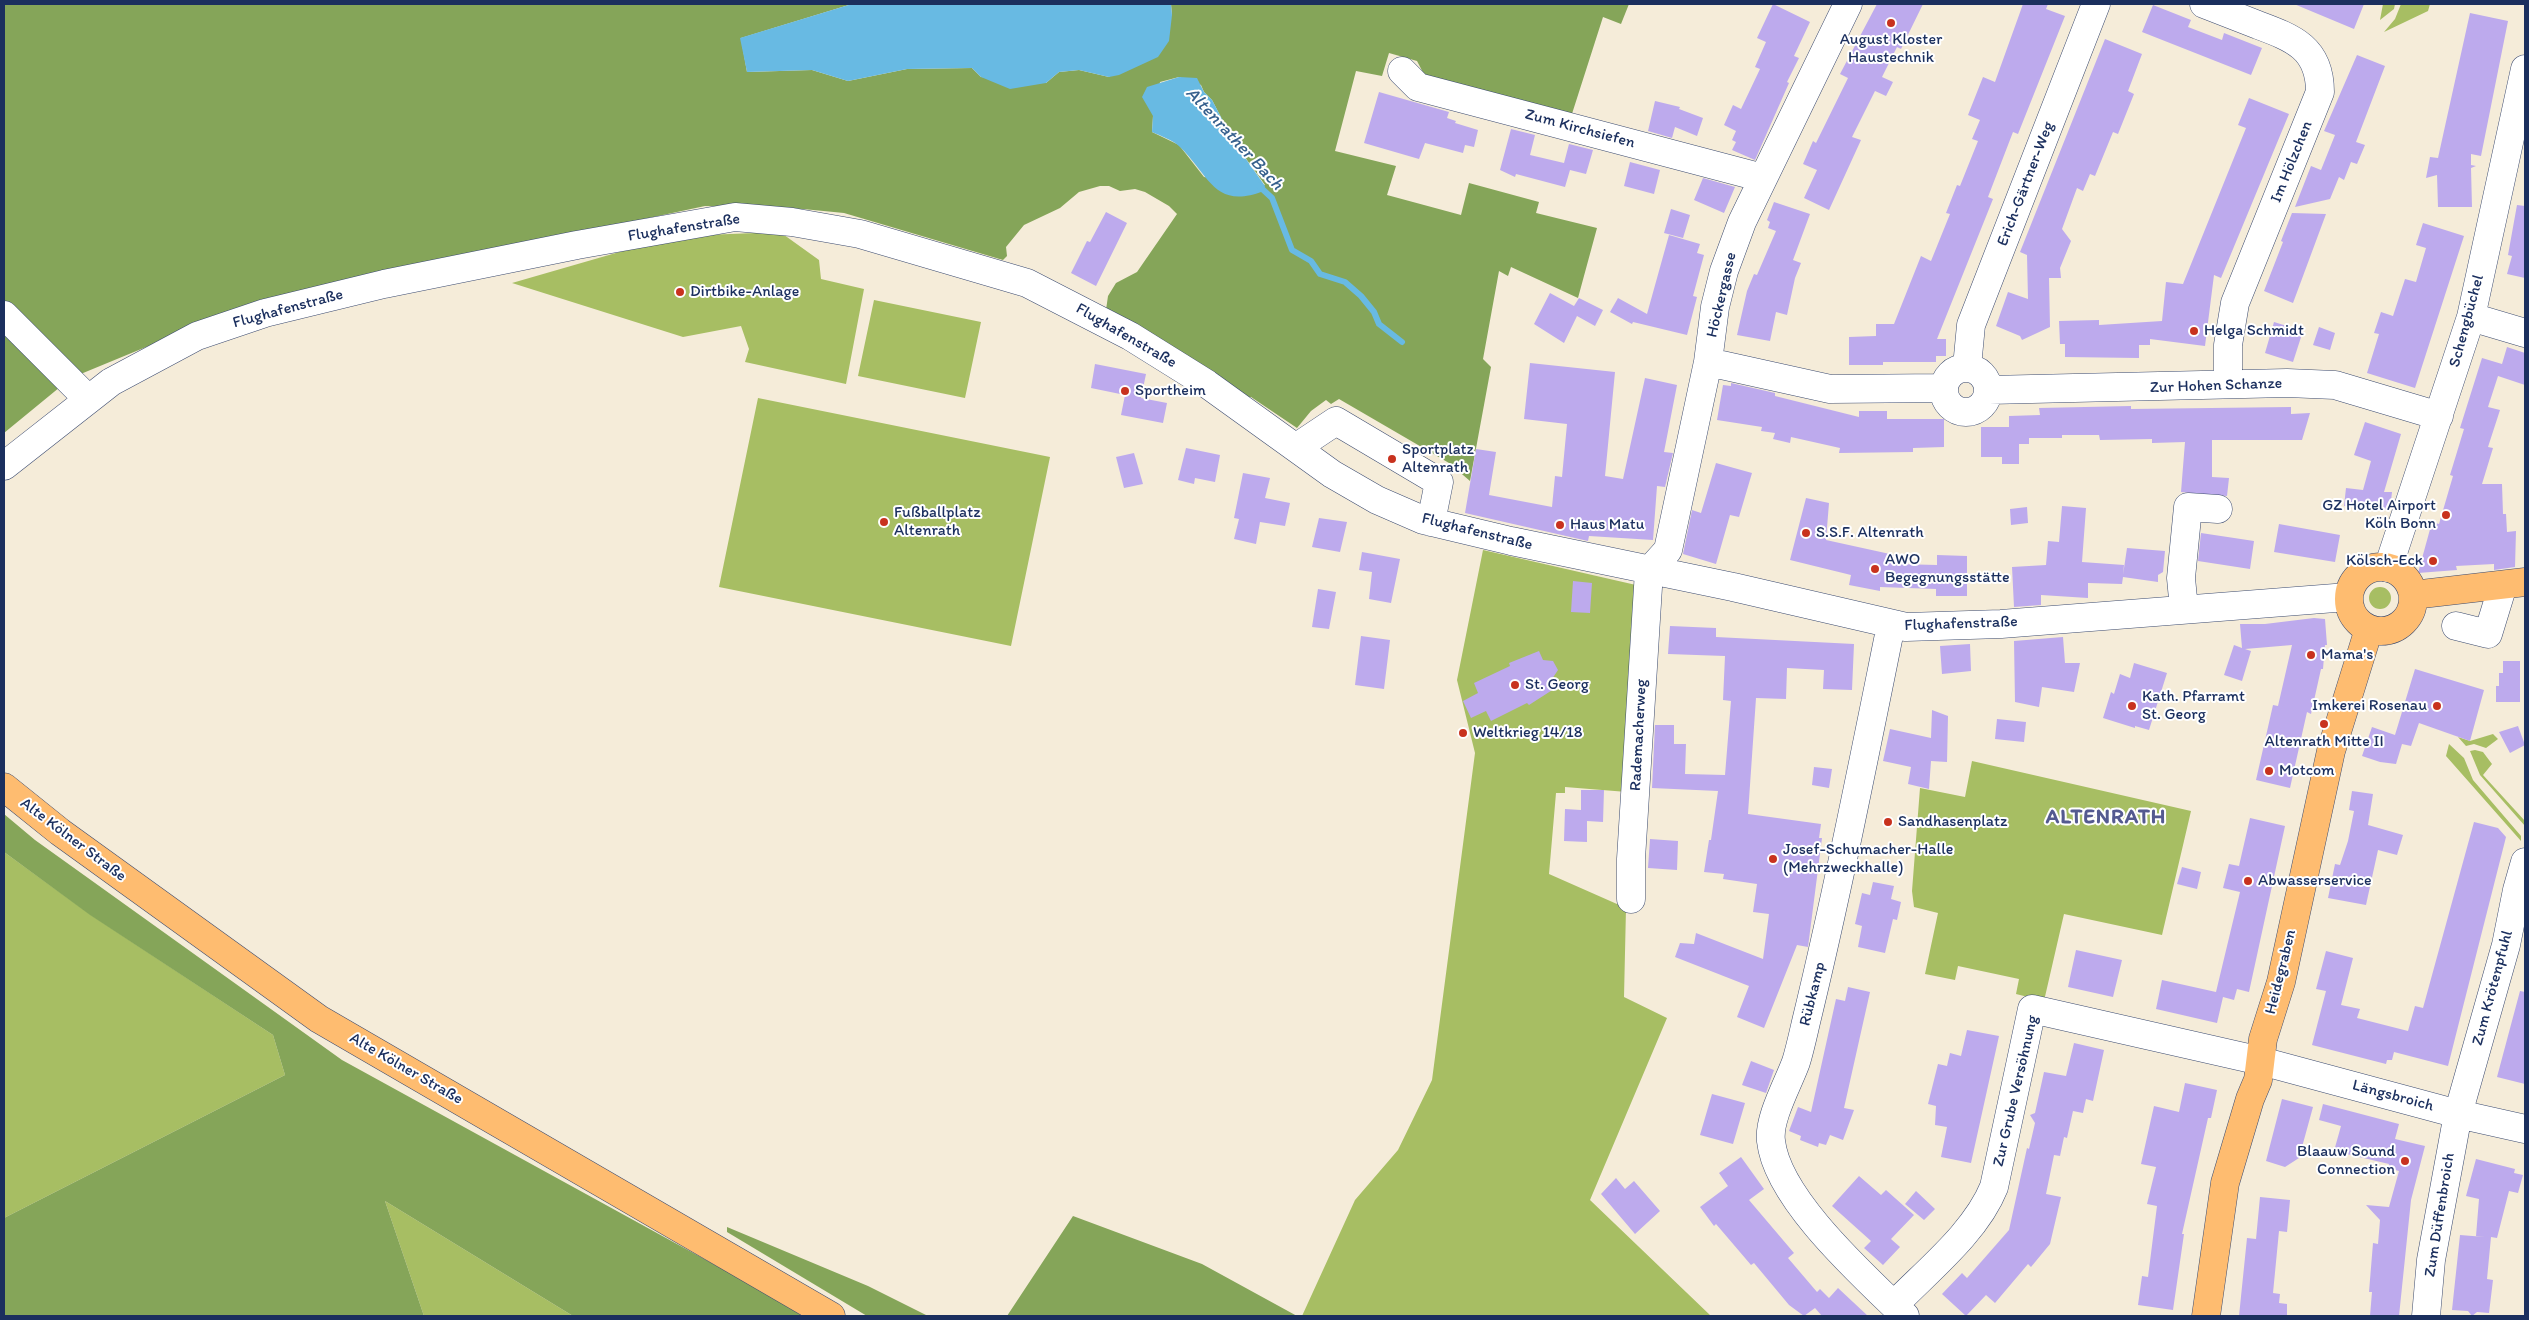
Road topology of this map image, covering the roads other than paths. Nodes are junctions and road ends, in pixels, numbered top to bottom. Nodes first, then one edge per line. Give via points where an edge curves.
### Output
1 (1848, 4) edge
2 (2096, 4) edge
3 (2204, 4) edge
4 (2525, 68) edge
5 (1402, 71) dead end
6 (1763, 178) junction
7 (4, 315) edge
8 (2471, 317) junction
9 (2525, 333) edge
10 (1708, 362) junction
11 (1967, 368) junction
12 (2228, 384) junction
13 (1944, 388) junction
14 (1989, 390) junction
15 (88, 399) junction
16 (2439, 416) junction
17 (1297, 447) junction
18 (4, 466) edge
19 (2218, 509) dead end
20 (1431, 522) junction
21 (2388, 568) junction
22 (1649, 571) junction
23 (2514, 584) edge
24 (2413, 595) junction
25 (2348, 597) junction
26 (2184, 610) junction
27 (1891, 625) junction
28 (2456, 626) dead end
29 (2369, 629) junction
30 (4, 787) edge
31 (2525, 862) edge
32 (1631, 899) dead end
33 (2516, 946) edge
34 (2261, 1061) junction
35 (2458, 1114) junction
36 (2525, 1129) edge
37 (1900, 1311) edge
38 (831, 1316) edge
39 (2206, 1316) edge
40 (2426, 1316) edge

1 - 6 street, Höckergasse
2 - 11 street, Erich-Gärtner-Weg via 1971,325
3 - 12 street, Im Hölzchen via 2289,36 2310,54 2320,77 2320,92 2235,303 2228,345
4 - 8 street, Schengbüchel
5 - 6 street, Zum Kirchsiefen via 1418,87
6 - 10 street, Höckergasse via 1724,271
7 - 15 street
8 - 9 street
8 - 16 street, Schengbüchel
10 - 13 street via 1830,389
10 - 22 street, Höckergasse via 1668,550
11 - 13 street via 1950,374
11 - 14 street via 1981,372
12 - 14 street, Zur Hohen Schanze
12 - 16 street, Zur Hohen Schanze via 2335,385
13 - 14 street via 1950,405 1962,412 1980,407
15 - 17 street, Flughafenstraße via 131,371 197,336 265,313 413,278 735,217 792,222 860,234 1027,283 1130,336 1207,384
15 - 18 street, Flughafenstraße
16 - 21 street, Schengbüchel
17 - 20 street, Flughafenstraße via 1362,492
17 - 20 street via 1336,421 1439,482
19 - 26 street via 2188,507 2181,578
20 - 22 street, Flughafenstraße
21 - 24 main road via 2404,576
21 - 25 main road via 2365,570 2351,587
22 - 27 street, Flughafenstraße via 1733,587
22 - 32 street, Rademacherweg
23 - 24 main road
23 - 28 street via 2488,634
24 - 29 main road via 2412,608 2406,620 2395,628
25 - 26 street, Flughafenstraße
25 - 29 main road via 2358,622
26 - 27 street, Flughafenstraße via 1946,627
27 - 37 street, Rübkamp via 1826,940 1796,1061 1777,1110 1771,1141 1781,1172 1808,1216 1858,1272
29 - 34 main road, Heidegraben via 2331,751 2281,982 2263,1039
30 - 38 main road, Alte Kölner Straße via 60,832 319,1019
31 - 33 street, Zum Krötenpfuhl via 2517,890
33 - 35 street, Zum Krötenpfuhl
34 - 35 street, Längsbroich
34 - 37 street, Zur Grube Versöhnung via 2032,1009 1994,1187 1986,1206
34 - 39 main road, Heidegraben via 2225,1183
35 - 36 street, Längsbroich
35 - 40 street, Zum Düffenbroich via 2431,1260

